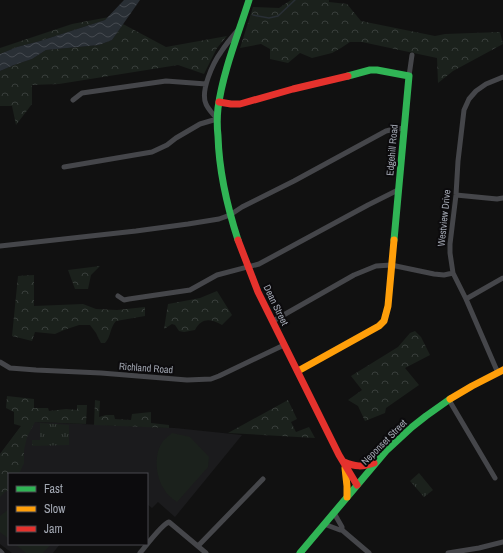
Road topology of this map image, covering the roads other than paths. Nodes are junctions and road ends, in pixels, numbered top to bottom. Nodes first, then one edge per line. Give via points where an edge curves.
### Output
1 (249, 0) edge
2 (239, 29) junction
3 (412, 55) dead end
4 (409, 76) junction
5 (503, 77) edge
6 (206, 84) junction
7 (73, 100) dead end
8 (219, 102) junction
9 (217, 119) junction
10 (404, 128) junction
11 (64, 167) dead end
12 (398, 190) junction
13 (456, 194) junction
14 (503, 198) edge
15 (230, 215) junction
16 (0, 246) edge
17 (391, 265) junction
18 (248, 267) junction
19 (453, 273) junction
20 (503, 278) edge
21 (118, 296) dead end
22 (466, 299) junction
23 (273, 321) junction
24 (284, 345) junction
25 (0, 362) edge
26 (298, 371) junction
27 (500, 371) edge
28 (449, 400) junction
29 (342, 460) junction
30 (376, 462) junction
31 (495, 478) dead end
32 (262, 479) dead end
33 (357, 485) junction
34 (347, 498) junction
35 (334, 513) junction
36 (324, 524) junction
37 (342, 530) junction
38 (503, 542) edge
39 (148, 544) edge
40 (147, 545) edge
41 (198, 546) junction
42 (479, 551) edge
43 (140, 553) edge
44 (206, 553) edge
45 (300, 553) edge
46 (369, 553) edge
47 (448, 553) edge

1 - 2 main road, Dean Street
2 - 6 street, Dean Street via 220,53
2 - 8 main road, Dean Street
3 - 4 street
4 - 8 main road via 370,70 240,104
4 - 10 main road, Edgehill Road
5 - 13 street, Westview Drive via 476,91 466,104
6 - 7 street via 166,81 82,93
6 - 9 street, Dean Street via 206,104
8 - 9 main road, Dean Street
9 - 11 street via 200,124 152,152
9 - 15 main road, Dean Street via 218,148
10 - 12 main road, Edgehill Road
10 - 15 street via 386,131
12 - 17 main road, Edgehill Road
12 - 18 street via 259,264
13 - 14 street
13 - 19 street, Westview Drive via 450,244
15 - 16 street via 188,224
15 - 18 main road, Dean Street
17 - 19 street via 434,274
17 - 23 street via 376,266 354,275
17 - 26 main road, Edgehill Road via 388,306 384,321
18 - 21 street via 217,275 190,290 124,300
18 - 23 main road, Dean Street
19 - 22 street, Westview Drive
20 - 22 street
22 - 27 street, Westview Drive
23 - 24 main road, Dean Street
24 - 25 street, Richland Road via 219,376 202,380 10,368
24 - 26 main road, Dean Street
26 - 29 main road, Dean Street
27 - 28 main road, Neponset Street
28 - 30 main road, Neponset Street via 407,432
28 - 31 street
29 - 30 main road via 359,467
29 - 33 main road, Dean Street
29 - 34 main road via 346,474
30 - 33 main road, Neponset Street
32 - 41 street
33 - 34 main road, Neponset Street
34 - 35 main road, Neponset Street
35 - 36 main road, Neponset Street
35 - 37 street
36 - 37 street
36 - 45 main road, Neponset Street
37 - 46 street
38 - 42 street
39 - 41 street via 169,522
40 - 43 street
41 - 44 street
42 - 47 street

